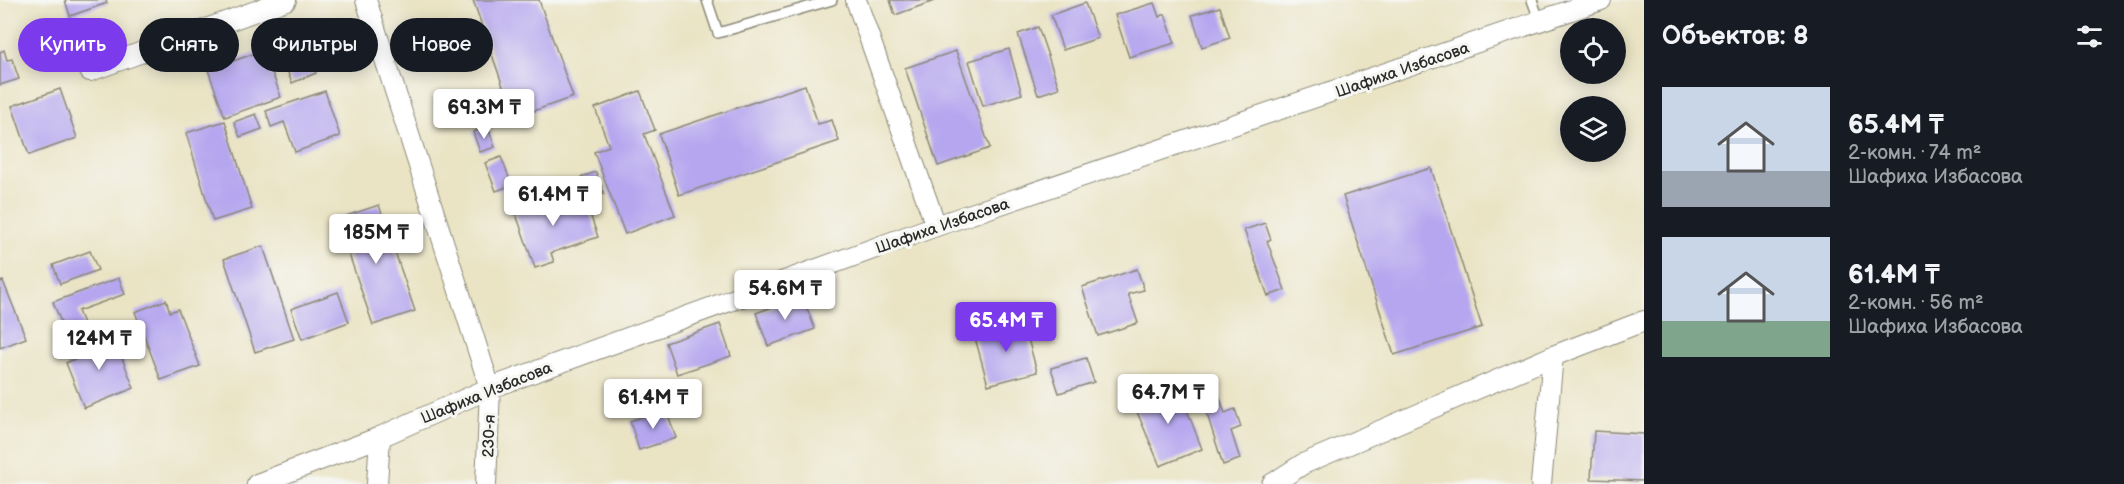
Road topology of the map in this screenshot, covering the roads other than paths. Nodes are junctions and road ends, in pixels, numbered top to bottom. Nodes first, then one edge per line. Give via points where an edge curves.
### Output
1 (286, 0) edge
2 (366, 0) edge
3 (706, 0) edge
4 (832, 0) edge
5 (856, 0) edge
6 (1532, 0) edge
7 (1602, 0) edge
8 (1540, 22) junction
9 (127, 58) edge
10 (936, 226) junction
11 (1644, 321) edge
12 (1553, 356) junction
13 (490, 388) junction
14 (380, 437) junction
15 (257, 484) edge
16 (377, 484) edge
17 (486, 484) edge
18 (1272, 484) edge
19 (1541, 484) edge

1 - 9 street
2 - 13 street
3 - 4 lane via 718,33
5 - 10 street
6 - 8 lane
7 - 8 street, Шафиха Избасова
8 - 10 street, Шафиха Избасова
10 - 13 street, Шафиха Избасова
11 - 12 street
12 - 18 street via 1303,464
12 - 19 street
13 - 14 street, Шафиха Избасова
13 - 17 street, 230-я
14 - 15 street, Шафиха Избасова
14 - 16 street

